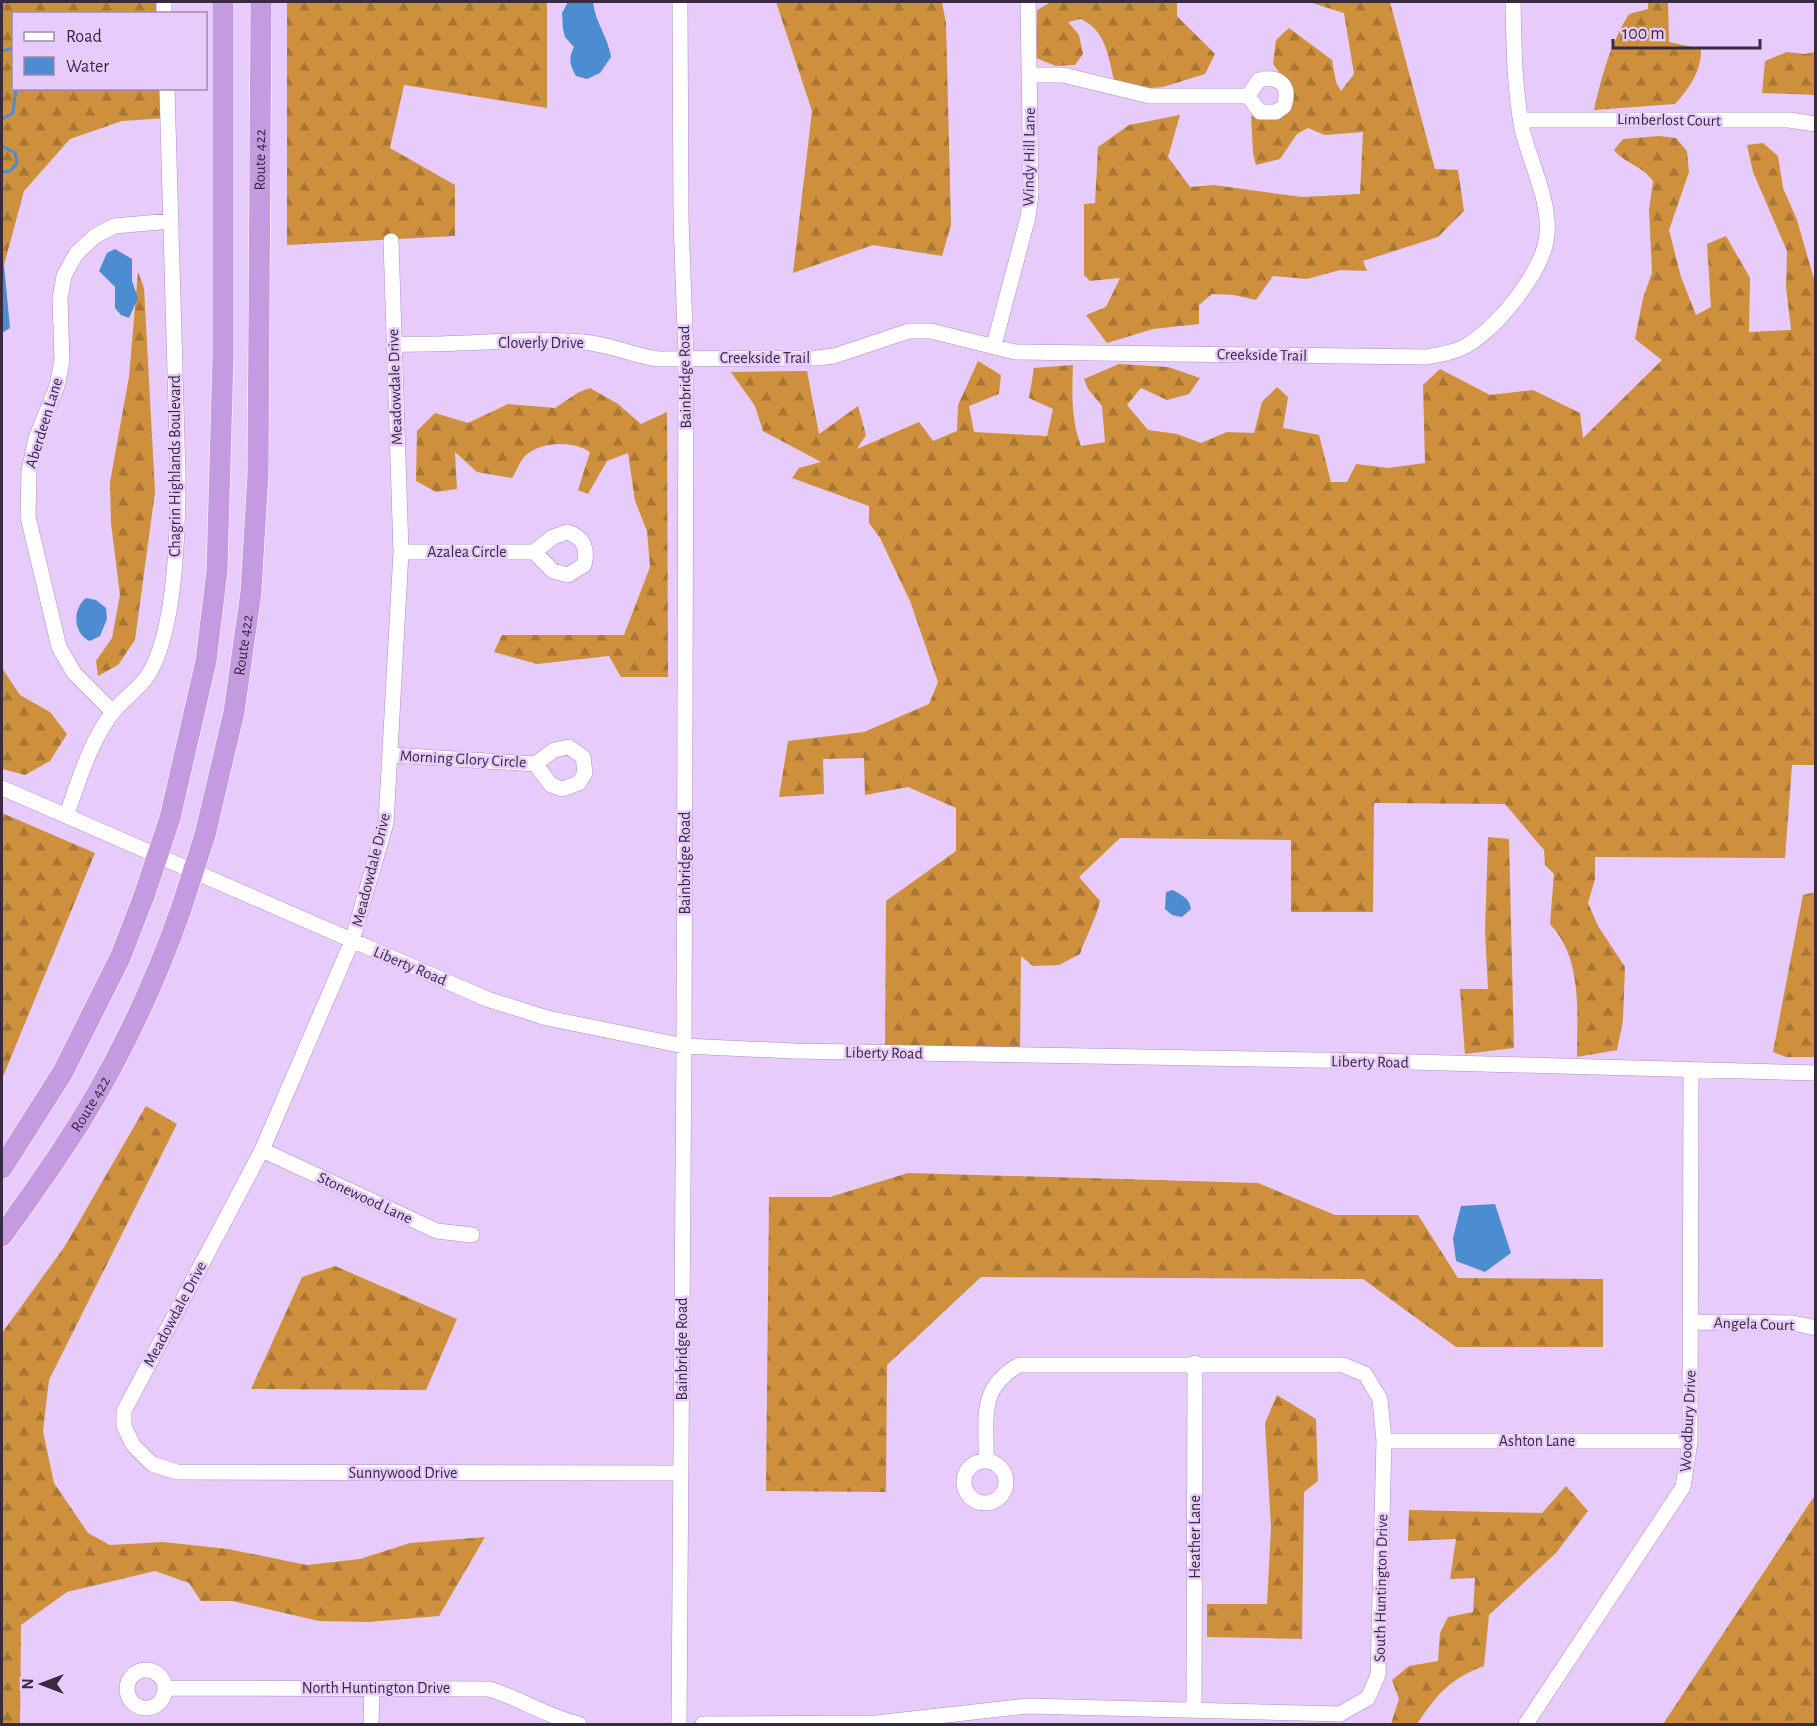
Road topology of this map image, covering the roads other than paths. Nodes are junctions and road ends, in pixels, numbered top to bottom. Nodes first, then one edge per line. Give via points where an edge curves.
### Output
1 (223, 2) edge
2 (261, 2) edge
3 (680, 2) edge
4 (1028, 2) edge
5 (1514, 2) edge
6 (1031, 75) junction
7 (167, 90) edge
8 (1248, 96) dead end
9 (1521, 120) junction
10 (1815, 124) edge
11 (171, 221) junction
12 (391, 241) dead end
13 (394, 344) junction
14 (994, 345) junction
15 (686, 358) junction
16 (401, 552) junction
17 (534, 552) dead end
18 (113, 712) junction
19 (392, 755) junction
20 (535, 764) dead end
21 (2, 788) edge
22 (66, 816) junction
23 (352, 941) junction
24 (684, 1046) junction
25 (1691, 1070) junction
26 (1815, 1073) edge
27 (262, 1150) junction
28 (2, 1168) edge
29 (472, 1235) dead end
30 (2, 1236) edge
31 (1691, 1322) junction
32 (1815, 1328) edge
33 (1195, 1363) junction
34 (1384, 1441) junction
35 (1690, 1441) junction
36 (133, 1445) joint
37 (986, 1460) dead end
38 (681, 1473) junction
39 (165, 1688) dead end
40 (372, 1689) junction
41 (1194, 1710) junction
42 (876, 1724) edge
43 (371, 1725) edge
44 (579, 1725) edge
45 (679, 1725) edge
46 (703, 1725) edge
47 (1526, 1725) edge

1 - 28 highway, bridge via 223,357 217,571 206,661 170,818 120,958 63,1072
2 - 30 highway, Route 422, bridge via 258,473 251,592 234,712 205,835 165,954 118,1053 63,1149
3 - 15 street, Bainbridge Road
4 - 6 street, Windy Hill Lane
5 - 9 street, Creekside Trail via 1514,77
6 - 8 street via 1063,75 1150,96
6 - 14 street, Windy Hill Lane via 1028,217
7 - 11 street, Chagrin Highlands Boulevard
9 - 10 street, Limberlost Court via 1789,120
9 - 14 street, Creekside Trail via 1544,205 1547,235 1526,288 1483,333 1462,348 1426,357 1015,352
11 - 18 street, Chagrin Highlands Boulevard via 178,476 174,574 156,659 148,675
11 - 18 street, Aberdeen Lane via 114,226 95,236 76,254 64,276 60,299 62,361 57,386 36,438 28,471 28,517 59,647 74,673
12 - 13 street, Meadowdale Drive
13 - 15 street, Cloverly Drive via 581,342 614,347 640,357
13 - 16 street, Meadowdale Drive
14 - 15 street, Creekside Trail via 931,331 909,331 834,356
15 - 24 street, Bainbridge Road
16 - 17 street, Azalea Circle
16 - 19 street, Meadowdale Drive
18 - 22 street, Chagrin Highlands Boulevard via 88,758
19 - 20 street, Morning Glory Circle
19 - 23 street, Meadowdale Drive via 386,823
21 - 22 street, Liberty Road
22 - 23 street, Liberty Road
23 - 24 street, Liberty Road via 512,1007
23 - 27 street, Meadowdale Drive
24 - 25 street, Liberty Road
24 - 38 street, Bainbridge Road
25 - 26 street, Liberty Road
25 - 31 street, Woodbury Drive
27 - 29 street, Stonewood Lane via 437,1231
27 - 36 street, Meadowdale Drive via 124,1411 124,1426
31 - 32 street, Angela Court via 1793,1323
31 - 35 street, Woodbury Drive
33 - 34 street, South Huntington Drive via 1343,1365 1365,1374 1380,1399
33 - 37 street, South Huntington Drive via 1019,1365 1001,1375 989,1395
33 - 41 street, Heather Lane
34 - 35 street, Ashton Lane
34 - 41 street, South Huntington Drive via 1378,1675 1368,1698 1340,1714
35 - 47 street, Woodbury Drive via 1683,1487
36 - 38 street, Sunnywood Drive via 152,1464 177,1472
38 - 45 street, Bainbridge Road
39 - 40 street, North Huntington Drive
40 - 43 street
40 - 44 street, North Huntington Drive via 489,1689
41 - 42 street, South Huntington Drive via 1027,1706
42 - 46 street, South Huntington Drive

